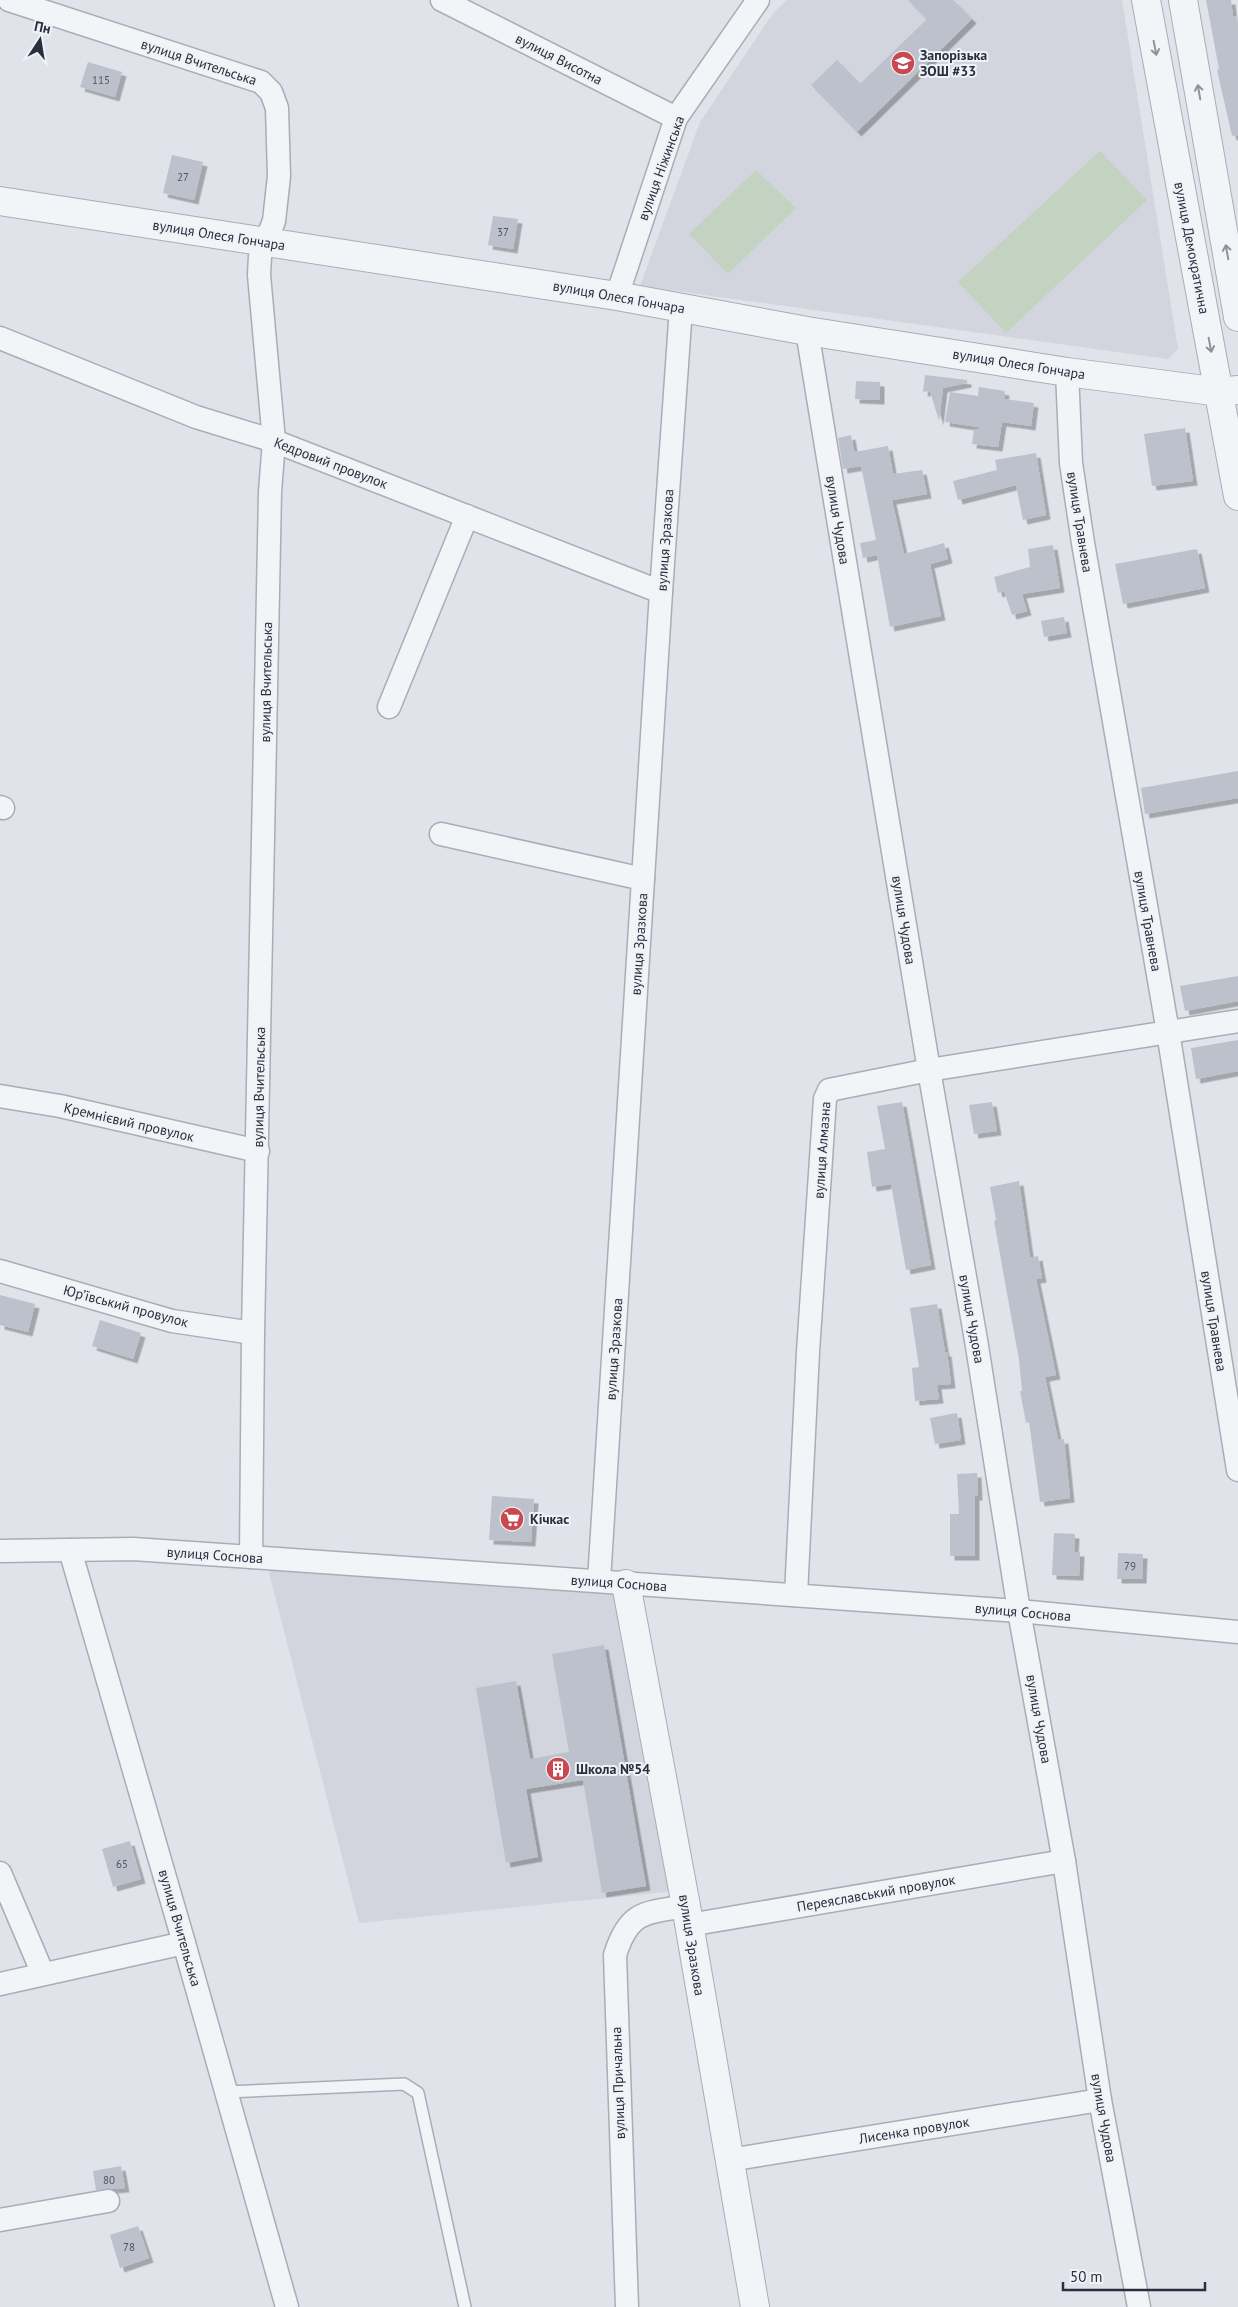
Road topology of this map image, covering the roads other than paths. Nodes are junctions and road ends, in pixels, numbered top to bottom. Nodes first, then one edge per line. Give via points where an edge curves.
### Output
1 (9, 0) edge
2 (442, 0) edge
3 (758, 0) edge
4 (1146, 0) edge
5 (1183, 0) edge
6 (676, 118) junction
7 (0, 201) edge
8 (264, 242) junction
9 (617, 296) junction
10 (681, 308) junction
11 (1238, 317) edge
12 (807, 331) junction
13 (0, 338) edge
14 (1067, 372) junction
15 (1229, 391) edge
16 (274, 441) junction
17 (1238, 496) edge
18 (467, 516) junction
19 (661, 592) junction
20 (388, 707) dead end
21 (441, 834) dead end
22 (643, 879) junction
23 (1238, 1021) edge
24 (1168, 1032) junction
25 (929, 1070) junction
26 (0, 1096) edge
27 (258, 1151) junction
28 (0, 1271) edge
29 (253, 1333) junction
30 (1238, 1470) edge
31 (70, 1550) junction
32 (0, 1551) edge
33 (251, 1557) junction
34 (599, 1581) junction
35 (626, 1584) junction
36 (796, 1595) junction
37 (1019, 1611) junction
38 (1238, 1632) edge
39 (1064, 1861) junction
40 (0, 1873) edge
41 (688, 1916) junction
42 (184, 1942) junction
43 (43, 1974) junction
44 (0, 1984) edge
45 (226, 2092) junction
46 (1100, 2100) junction
47 (728, 2160) junction
48 (108, 2201) dead end
49 (0, 2220) edge
50 (287, 2307) edge
51 (465, 2307) edge
52 (627, 2307) edge
53 (755, 2307) edge
54 (1138, 2307) edge

1 - 8 street, вулиця Вчительська via 261,82 271,92 278,108 279,176 274,221
2 - 6 street, вулиця Висотна
3 - 6 street, вулиця Ніжинська
4 -> 15 street, вулиця Демократична
11 -> 5 street
6 - 9 street, вулиця Ніжинська
7 - 8 street, вулиця Олеся Гончара
8 - 9 street, вулиця Олеся Гончара
8 - 16 street, вулиця Вчительська via 259,276
9 - 10 street, вулиця Олеся Гончара
10 - 12 street, вулиця Олеся Гончара
10 - 19 street, вулиця Зразкова
12 - 14 street, вулиця Олеся Гончара
12 - 25 street, вулиця Чудова
13 - 16 street, Кедровий провулок via 196,416
14 - 15 street, вулиця Олеся Гончара
14 - 24 street, вулиця Травнева via 1071,463 1083,543
15 - 17 street, вулиця Демократична
16 - 18 street, Кедровий провулок
16 - 27 street, вулиця Вчительська via 270,492
18 - 19 street, Кедровий провулок
18 - 20 street
19 - 22 street, вулиця Зразкова
21 - 22 street
22 - 34 street, вулиця Зразкова
23 - 24 street, вулиця Алмазна
24 - 25 street, вулиця Алмазна
24 - 30 street, вулиця Травнева
25 - 36 street, вулиця Алмазна via 832,1088 825,1099
25 - 37 street, вулиця Чудова
26 - 27 street, Кремнієвий провулок via 60,1106
27 - 29 street, вулиця Вчительська
28 - 29 street, Юр’ївський провулок via 172,1321
29 - 33 street, вулиця Вчительська
31 - 32 street, вулиця Соснова
31 - 33 street, вулиця Соснова
31 - 42 street, вулиця Вчительська
33 - 34 street, вулиця Соснова
34 - 35 street, вулиця Соснова
35 - 36 street, вулиця Соснова
35 - 41 street, вулиця Зразкова
36 - 37 street, вулиця Соснова
37 - 38 street, вулиця Соснова
37 - 39 street, вулиця Чудова
39 - 41 street, Переяславський провулок
39 - 46 street, вулиця Чудова
40 - 43 street
41 - 47 street, вулиця Зразкова
41 - 52 street, вулиця Причальна via 643,1914 629,1924 615,1955
42 - 43 street
42 - 45 street, вулиця Вчительська
43 - 44 street
45 - 50 street, вулиця Вчительська
45 - 51 lane via 404,2084 418,2093
46 - 47 street, Лисенка провулок
46 - 54 street, вулиця Чудова
47 - 53 street, вулиця Зразкова
48 - 49 street

